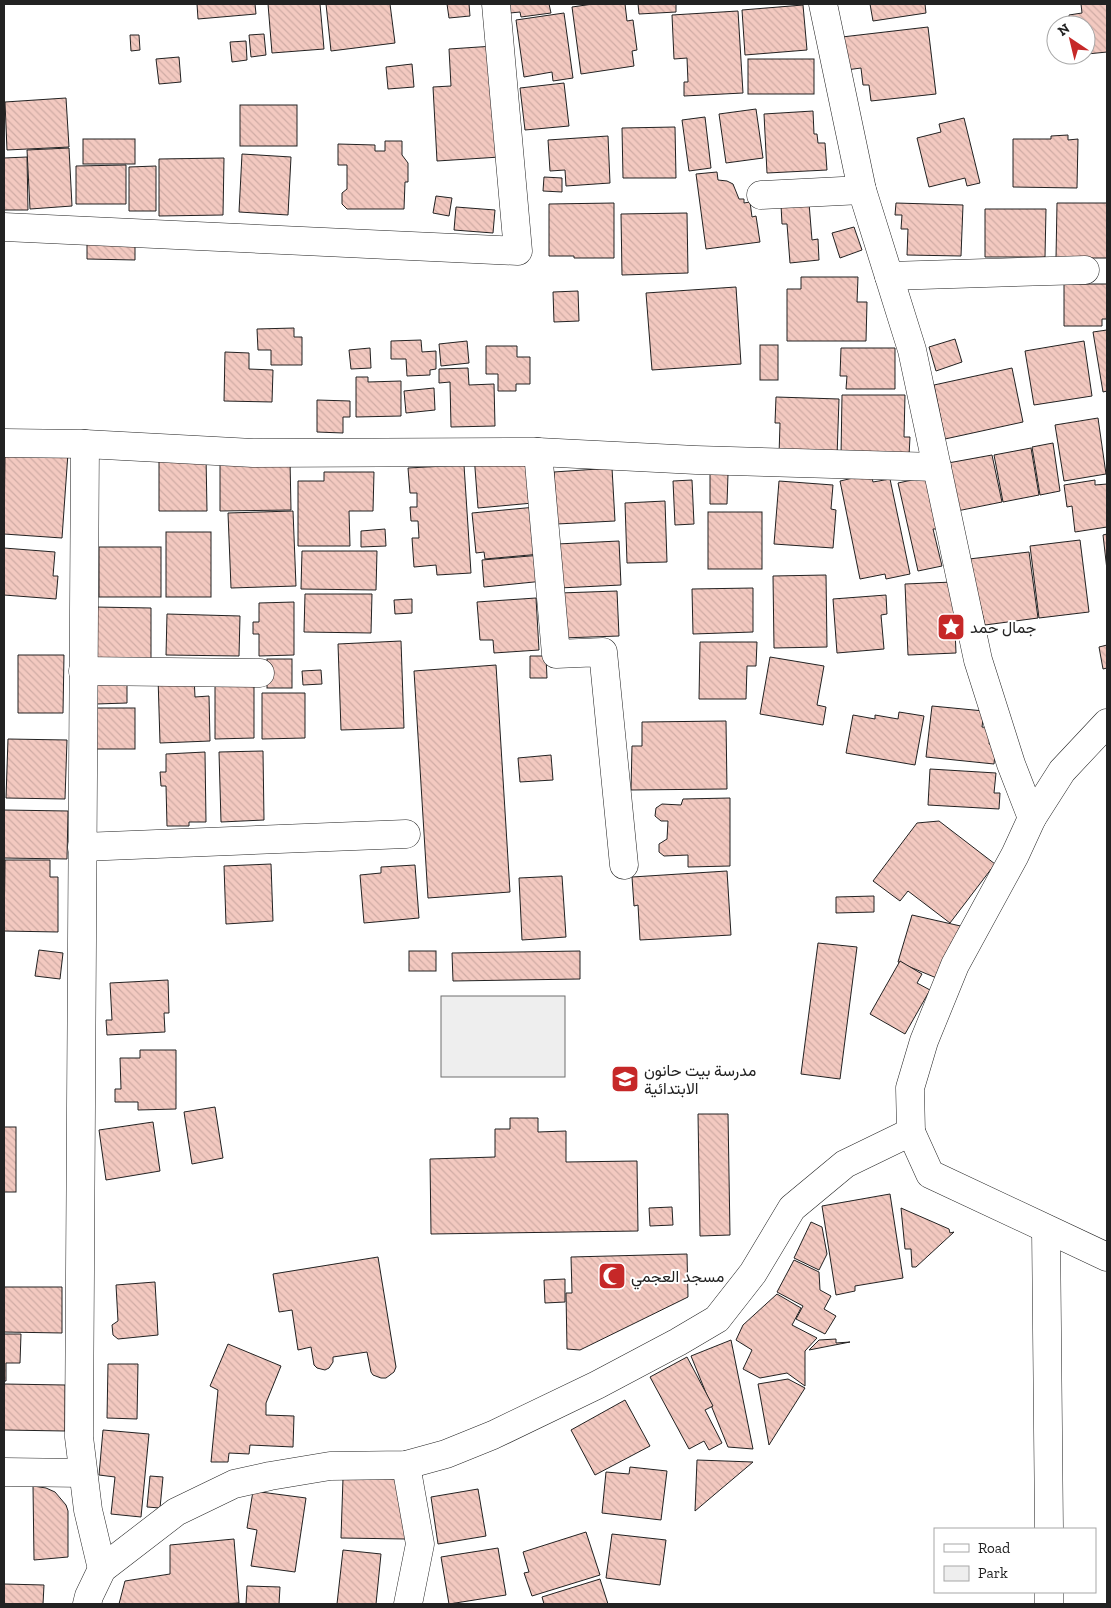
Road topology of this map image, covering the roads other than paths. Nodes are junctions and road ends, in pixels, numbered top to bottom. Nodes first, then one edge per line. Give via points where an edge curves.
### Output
1 (496, 4) edge
2 (823, 4) edge
3 (862, 190) junction
4 (761, 195) dead end
5 (4, 227) edge
6 (1085, 270) dead end
7 (889, 276) junction
8 (4, 443) edge
9 (85, 444) junction
10 (538, 452) junction
11 (936, 467) junction
12 (83, 671) junction
13 (260, 673) dead end
14 (1107, 723) edge
15 (1032, 818) junction
16 (406, 834) dead end
17 (82, 847) junction
18 (624, 865) dead end
19 (910, 1132) junction
20 (1046, 1229) junction
21 (1107, 1257) edge
22 (406, 1465) junction
23 (4, 1472) edge
24 (83, 1473) junction
25 (1049, 1528) edge
26 (102, 1569) junction
27 (87, 1604) edge
28 (408, 1604) edge

1 - 5 street via 518,251
2 - 3 street
3 - 4 street
3 - 7 street
6 - 7 street
7 - 11 street via 912,350
8 - 9 street
9 - 10 street via 253,453
9 - 12 street
10 - 11 street
10 - 18 street via 556,654 603,652
11 - 15 street via 978,660
12 - 13 street
12 - 17 street
14 - 15 street via 1062,771
15 - 19 street via 955,965 924,1041 910,1088
16 - 17 street
17 - 24 street via 79,1437
19 - 20 street via 930,1174
19 - 22 street via 845,1164 792,1208 753,1273 717,1320 597,1385 493,1435 446,1454
20 - 21 street
20 - 25 street
22 - 26 street via 330,1466 234,1484 176,1512
22 - 28 street via 420,1544
23 - 24 street
24 - 26 street
26 - 27 street

